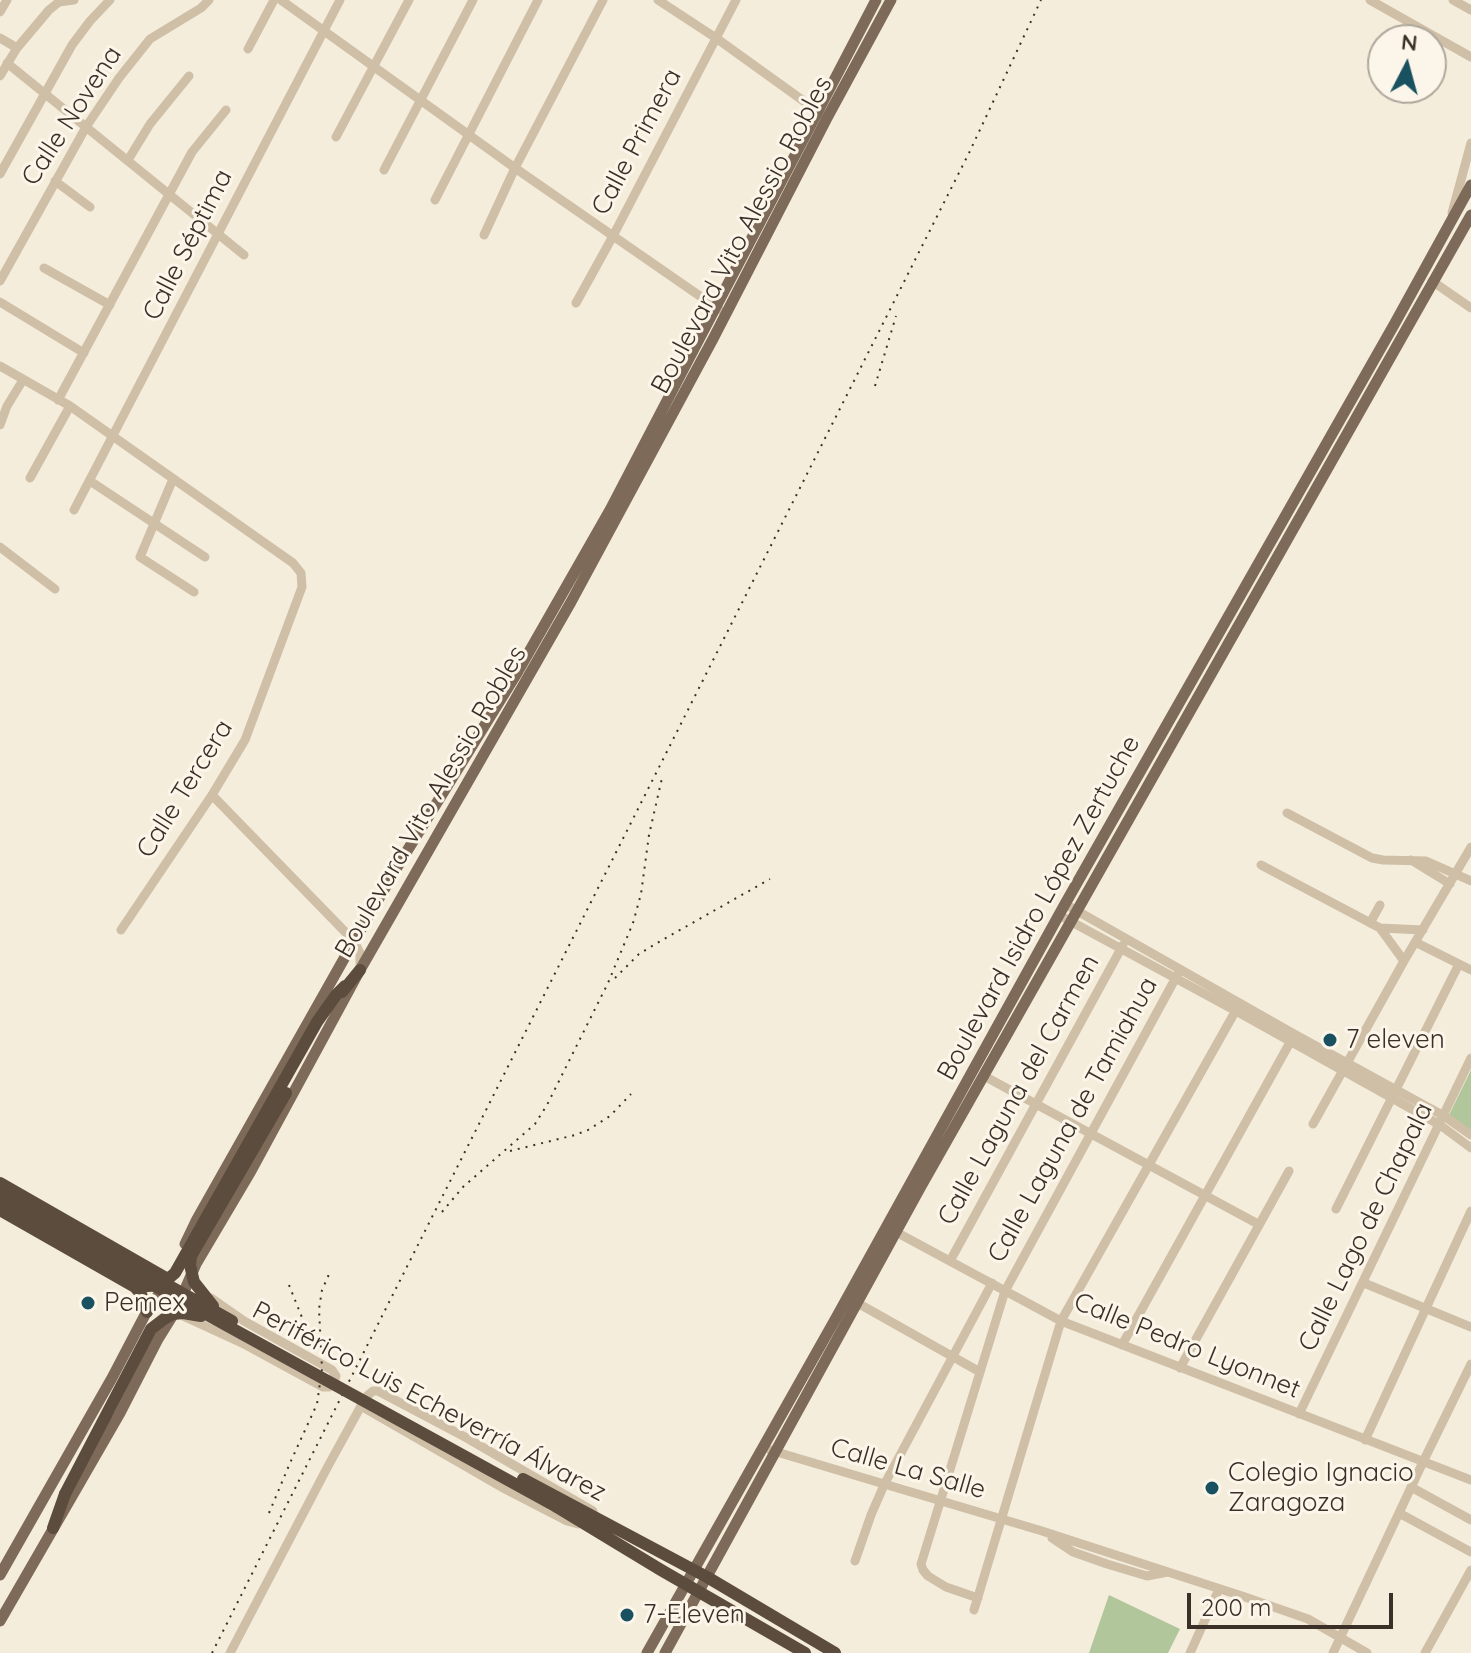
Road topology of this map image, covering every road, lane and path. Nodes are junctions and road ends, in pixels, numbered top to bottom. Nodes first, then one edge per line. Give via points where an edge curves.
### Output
1 (7, 0) edge
2 (74, 0) edge
3 (110, 0) edge
4 (209, 0) edge
5 (274, 0) edge
6 (281, 0) edge
7 (340, 0) edge
8 (409, 0) edge
9 (473, 0) edge
10 (538, 0) edge
11 (603, 0) edge
12 (658, 0) edge
13 (736, 0) edge
14 (876, 0) edge
15 (891, 0) edge
16 (1370, 0) edge
17 (1453, 0) edge
18 (58, 1) edge
19 (1471, 10) edge
20 (0, 12) edge
21 (324, 31) junction
22 (0, 38) edge
23 (716, 38) junction
24 (17, 48) junction
25 (248, 49) dead end
26 (1471, 57) edge
27 (7, 63) junction
28 (374, 66) junction
29 (0, 76) edge
30 (189, 76) dead end
31 (46, 95) junction
32 (421, 99) junction
33 (226, 110) dead end
34 (822, 115) junction
35 (86, 127) junction
36 (468, 133) junction
37 (336, 137) dead end
38 (1471, 143) edge
39 (128, 160) junction
40 (515, 168) junction
41 (384, 170) dead end
42 (0, 174) edge
43 (55, 181) junction
44 (1471, 185) edge
45 (169, 194) junction
46 (435, 200) dead end
47 (90, 207) dead end
48 (1471, 215) edge
49 (1448, 226) junction
50 (219, 233) junction
51 (484, 235) dead end
52 (613, 236) junction
53 (244, 255) dead end
54 (44, 268) dead end
55 (0, 281) edge
56 (1432, 281) junction
57 (0, 302) edge
58 (576, 303) dead end
59 (110, 305) junction
60 (1471, 308) edge
61 (721, 310) junction
62 (84, 353) junction
63 (0, 366) edge
64 (23, 380) junction
65 (1364, 388) junction
66 (58, 400) junction
67 (70, 406) junction
68 (0, 425) edge
69 (114, 437) junction
70 (30, 478) dead end
71 (173, 479) junction
72 (90, 481) junction
73 (74, 510) dead end
74 (155, 523) junction
75 (0, 547) edge
76 (205, 557) dead end
77 (55, 589) dead end
78 (194, 592) dead end
79 (522, 676) junction
80 (212, 795) junction
81 (1287, 813) dead end
82 (1471, 847) edge
83 (1261, 865) dead end
84 (1432, 869) junction
85 (1456, 873) junction
86 (1471, 881) edge
87 (1450, 884) junction
88 (1380, 905) dead end
89 (1068, 913) junction
90 (1370, 923) junction
91 (1380, 928) junction
92 (121, 930) dead end
93 (1423, 930) junction
94 (354, 941) junction
95 (1415, 942) junction
96 (1123, 945) junction
97 (1404, 961) junction
98 (1459, 964) junction
99 (360, 970) junction
100 (1471, 970) edge
101 (1178, 974) junction
102 (345, 986) junction
103 (1238, 1007) junction
104 (1292, 1038) junction
105 (1471, 1058) edge
106 (1346, 1067) junction
107 (984, 1076) junction
108 (1394, 1094) junction
109 (1036, 1104) junction
110 (1442, 1120) junction
111 (1313, 1124) dead end
112 (1091, 1134) junction
113 (1471, 1135) edge
114 (1471, 1148) edge
115 (1149, 1165) junction
116 (1289, 1171) dead end
117 (0, 1183) edge
118 (916, 1185) junction
119 (0, 1191) edge
120 (1205, 1196) junction
121 (0, 1201) edge
122 (1336, 1209) dead end
123 (0, 1210) edge
124 (1471, 1211) edge
125 (1258, 1224) junction
126 (896, 1232) junction
127 (950, 1261) junction
128 (143, 1263) junction
129 (196, 1264) junction
130 (169, 1280) junction
131 (992, 1283) junction
132 (1364, 1283) junction
133 (135, 1287) junction
134 (1005, 1291) junction
135 (204, 1293) junction
136 (852, 1300) junction
137 (1426, 1309) junction
138 (176, 1310) junction
139 (147, 1312) junction
140 (218, 1318) junction
141 (192, 1320) junction
142 (1061, 1321) junction
143 (1471, 1327) edge
144 (138, 1329) junction
145 (164, 1330) junction
146 (1122, 1345) junction
147 (952, 1356) junction
148 (1471, 1364) edge
149 (1180, 1368) junction
150 (980, 1372) junction
151 (364, 1408) junction
152 (1299, 1414) junction
153 (1365, 1440) junction
154 (763, 1447) junction
155 (775, 1452) junction
156 (1423, 1462) junction
157 (1471, 1480) edge
158 (884, 1485) junction
159 (1411, 1487) junction
160 (941, 1502) junction
161 (1399, 1513) junction
162 (1003, 1519) junction
163 (1471, 1520) edge
164 (599, 1525) junction
165 (53, 1528) junction
166 (1471, 1552) edge
167 (855, 1561) dead end
168 (693, 1570) junction
169 (1471, 1570) edge
170 (0, 1575) edge
171 (707, 1577) junction
172 (685, 1583) junction
173 (1219, 1589) junction
174 (700, 1592) junction
175 (978, 1598) junction
176 (974, 1610) dead end
177 (0, 1621) edge
178 (1340, 1638) junction
179 (230, 1653) edge
180 (647, 1653) edge
181 (665, 1653) edge
182 (805, 1653) edge
183 (835, 1653) edge
184 (1190, 1653) edge
185 (1333, 1653) edge
186 (1367, 1653) edge
187 (1425, 1653) edge

1 - 20 street
2 - 18 street
3 - 31 street via 72,45
4 - 35 street, Calle Novena via 150,39
5 - 25 street
6 - 21 street
7 - 21 street, Calle Séptima
8 - 28 street
9 - 32 street
10 - 36 street
11 - 40 street
12 - 23 street
13 - 23 street, Calle Primera
14 - 34 main road, Boulevard Vito Alessio Robles
15 - 34 main road, Boulevard Vito Alessio Robles
16 - 26 street
17 - 19 street
18 - 24 street
21 - 28 street
21 - 50 street, Calle Séptima
22 - 24 street
23 - 34 street
23 - 52 street, Calle Primera
24 - 27 street
27 - 29 street
27 - 31 street
28 - 32 street
28 - 37 street
30 - 39 street
31 - 35 street
31 - 42 street
32 - 36 street
32 - 41 street
33 - 45 street via 196,146
34 - 61 main road, Boulevard Vito Alessio Robles
35 - 39 street
35 - 43 street, Calle Novena
36 - 40 street
36 - 46 street
38 - 49 street
39 - 45 street
40 - 51 street
40 - 52 street
43 - 47 street
43 - 55 street, Calle Novena
44 - 49 main road, Boulevard Isidro López Zertuche
45 - 50 street
45 - 59 street
48 - 56 main road, Boulevard Isidro López Zertuche
49 - 65 main road, Boulevard Isidro López Zertuche
50 - 53 street
50 - 69 street, Calle Séptima
52 - 58 street, Calle Primera
52 - 61 street
54 - 59 street
56 - 60 street
56 - 65 main road, Boulevard Isidro López Zertuche
57 - 62 street
59 - 62 street
61 - 79 main road, Boulevard Vito Alessio Robles via 579,588
62 - 66 street
63 - 64 street
64 - 66 street
64 - 68 street
65 - 89 main road, Boulevard Isidro López Zertuche
66 - 67 street
67 - 69 street
67 - 70 street
69 - 71 street
69 - 72 street, Calle Séptima
71 - 74 street
71 - 80 street, Calle Tercera via 301,573 302,587 245,740
72 - 73 street, Calle Séptima
72 - 74 street
74 - 76 street
74 - 78 street via 140,557
75 - 77 street
79 - 94 main road, Boulevard Vito Alessio Robles
79 - 99 main road, Boulevard Vito Alessio Robles
80 - 92 street, Calle Tercera
80 - 94 street
81 - 84 street via 1372,858 1421,860
82 - 85 street
83 - 90 street
84 - 85 street
84 - 87 street
85 - 86 street
85 - 87 street
87 - 93 street
88 - 90 street
89 - 96 street
89 - 107 main road, Boulevard Isidro López Zertuche
89 - 118 main road, Boulevard Isidro López Zertuche
90 - 91 street
91 - 93 street
91 - 97 street
93 - 95 street
94 - 99 street
94 - 130 main road, Boulevard Vito Alessio Robles via 196,1221
95 - 97 street
95 - 98 street
96 - 101 street
96 - 109 street, Calle Laguna del Carmen
97 - 106 street
98 - 100 street
98 - 108 street
99 - 102 highway
99 - 129 main road, Boulevard Vito Alessio Robles
101 - 103 street
101 - 112 street, Calle Laguna de Tamiahua
102 - 130 highway via 317,1022
102 - 140 highway, bridge via 191,1256 194,1282
103 - 104 street
103 - 115 street
104 - 106 street
104 - 120 street
105 - 110 street, Calle Lago de Chapala
106 - 108 street
106 - 111 street
107 - 109 street
107 - 118 main road, Boulevard Isidro López Zertuche
108 - 110 street
108 - 122 street
109 - 112 street
109 - 127 street, Calle Laguna del Carmen
110 - 113 street
110 - 114 street
110 - 132 street, Calle Lago de Chapala
112 - 115 street
112 - 134 street, Calle Laguna de Tamiahua
115 - 120 street
115 - 142 street
116 - 125 street
117 - 128 highway
118 - 126 main road, Boulevard Isidro López Zertuche
118 - 136 main road, Boulevard Isidro López Zertuche
119 - 140 highway, Periférico Luis Echeverría Álvarez, bridge
120 - 125 street
120 - 146 street
121 - 140 highway, Periférico Luis Echeverría Álvarez, bridge
123 - 133 highway
124 - 137 street
125 - 149 street
126 - 127 street, Calle Pedro Lyonnet
126 - 136 main road, Boulevard Isidro López Zertuche
127 - 131 street, Calle Pedro Lyonnet
128 - 130 highway
128 - 133 highway via 144,1280
129 - 135 street
129 - 138 main road, Boulevard Vito Alessio Robles
130 - 133 highway
130 - 138 main road
130 - 139 main road, Boulevard Vito Alessio Robles
130 - 145 highway
131 - 134 street, Calle Pedro Lyonnet
131 - 147 street
132 - 137 street
132 - 152 street, Calle Lago de Chapala
133 - 139 highway
134 - 142 street, Calle Pedro Lyonnet
134 - 150 street, Calle Laguna de Tamiahua
135 - 141 street via 189,1305
135 - 141 street, Periférico Luis Echeverría Álvarez via 332,1370 334,1382 323,1387
136 - 147 street
136 - 154 main road, Boulevard Isidro López Zertuche
136 - 155 main road, Boulevard Isidro López Zertuche
137 - 143 street
137 - 153 street
138 - 141 street, Periférico Luis Echeverría Álvarez
138 - 145 main road, Boulevard Vito Alessio Robles
139 - 144 main road, Boulevard Vito Alessio Robles
140 - 164 highway, Periférico Luis Echeverría Álvarez, bridge
140 - 165 highway, bridge via 173,1314 151,1329 65,1494
141 - 145 main road via 177,1320
142 - 146 street, Calle Pedro Lyonnet
142 - 162 street
144 - 145 main road
144 - 170 main road, Boulevard Vito Alessio Robles
145 - 165 main road, Boulevard Vito Alessio Robles
146 - 149 street, Calle Pedro Lyonnet
147 - 150 street
147 - 158 street
148 - 156 street
149 - 152 street, Calle Pedro Lyonnet
150 - 160 street, Calle Laguna de Tamiahua
151 - 164 street via 567,1521
151 - 164 street via 369,1393 378,1391 564,1493 590,1509
151 - 179 street
152 - 153 street, Calle Pedro Lyonnet
153 - 156 street, Calle Pedro Lyonnet
154 - 155 street, Calle La Salle
154 - 168 main road, Boulevard Isidro López Zertuche
155 - 158 street, Calle La Salle
155 - 171 main road, Boulevard Isidro López Zertuche
156 - 157 street, Calle Pedro Lyonnet
156 - 159 street
158 - 160 street, Calle La Salle
158 - 167 street
159 - 161 street
159 - 163 street
160 - 162 street, Calle La Salle
160 - 175 street, Calle Laguna de Tamiahua via 923,1570 946,1587
161 - 166 street
161 - 178 street
162 - 173 street, Calle La Salle via 1042,1531 1079,1555 1147,1576 1168,1572
162 - 175 street
164 - 168 highway, Periférico Luis Echeverría Álvarez
164 - 172 highway, Periférico Luis Echeverría Álvarez
165 - 177 main road, Boulevard Vito Alessio Robles
168 - 171 highway, Periférico Luis Echeverría Álvarez
168 - 172 main road, Boulevard Isidro López Zertuche
169 - 187 street
171 - 174 main road, Boulevard Isidro López Zertuche
171 - 183 highway, Periférico Luis Echeverría Álvarez
172 - 174 highway, Periférico Luis Echeverría Álvarez
172 - 180 main road, Boulevard Isidro López Zertuche
173 - 178 street, Calle La Salle via 1308,1619
173 - 184 street
174 - 181 main road, Boulevard Isidro López Zertuche
174 - 182 highway, Periférico Luis Echeverría Álvarez
175 - 176 street
178 - 185 street
178 - 186 street, Calle La Salle

